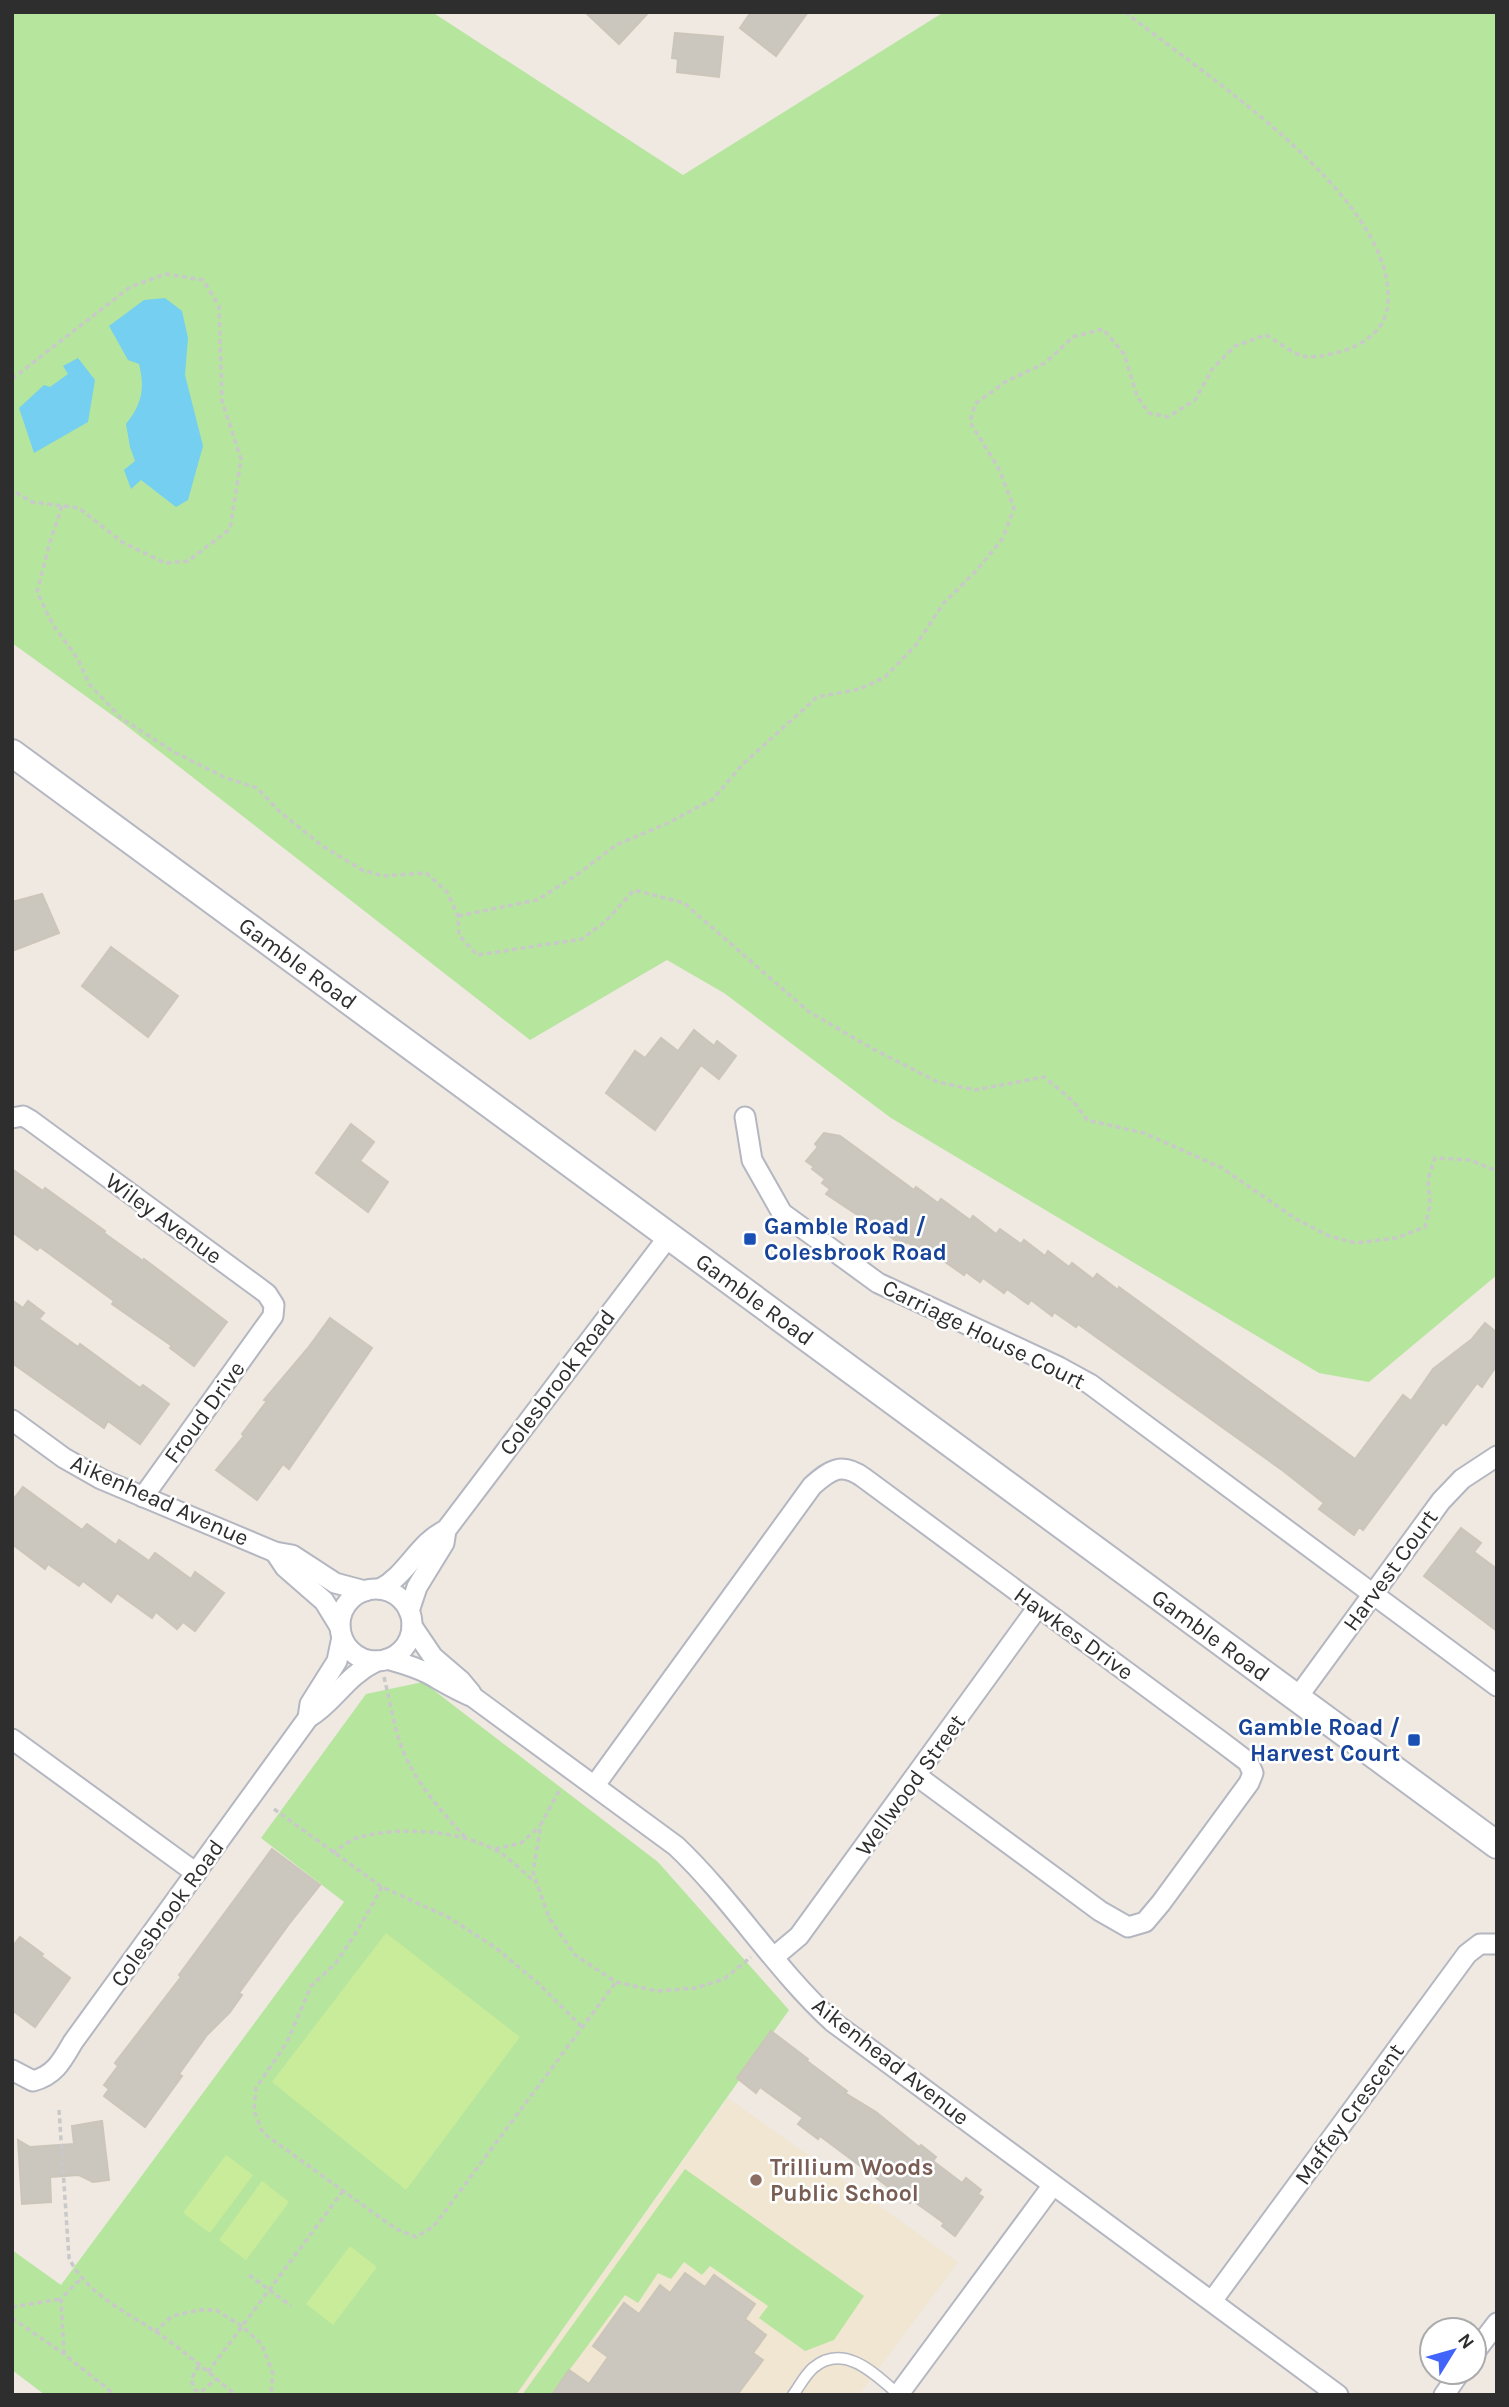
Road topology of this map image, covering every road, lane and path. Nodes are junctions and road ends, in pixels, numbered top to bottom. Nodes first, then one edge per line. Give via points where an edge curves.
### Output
1 (1125, 12) edge
2 (12, 379) edge
3 (12, 491) edge
4 (62, 506) junction
5 (12, 753) edge
6 (458, 916) junction
7 (744, 1116) dead end
8 (21, 1119) edge
9 (1497, 1171) edge
10 (669, 1236) junction
11 (265, 1327) joint
12 (12, 1420) edge
13 (1497, 1456) edge
14 (143, 1497) junction
15 (446, 1530) junction
16 (275, 1552) junction
17 (373, 1590) junction
18 (1372, 1594) junction
19 (1038, 1607) junction
20 (411, 1619) junction
21 (341, 1632) junction
22 (383, 1666) junction
23 (1497, 1686) edge
24 (473, 1697) junction
25 (1297, 1698) junction
26 (308, 1718) junction
27 (12, 1739) edge
28 (917, 1776) junction
29 (595, 1785) junction
30 (559, 1791) dead end
31 (274, 1809) dead end
32 (541, 1824) junction
33 (468, 1839) junction
34 (1497, 1845) edge
35 (493, 1850) junction
36 (332, 1853) junction
37 (195, 1873) junction
38 (536, 1883) junction
39 (382, 1887) junction
40 (1497, 1944) edge
41 (752, 1956) dead end
42 (774, 1957) junction
43 (616, 1982) junction
44 (581, 2026) junction
45 (12, 2070) edge
46 (59, 2110) dead end
47 (1053, 2185) junction
48 (343, 2191) junction
49 (249, 2275) dead end
50 (83, 2279) junction
51 (270, 2291) junction
52 (61, 2300) junction
53 (1212, 2301) junction
54 (291, 2306) dead end
55 (12, 2307) edge
56 (12, 2318) edge
57 (242, 2326) junction
58 (155, 2332) junction
59 (64, 2354) junction
60 (199, 2365) junction
61 (208, 2372) junction
62 (216, 2379) junction
63 (115, 2395) edge
64 (236, 2395) edge
65 (271, 2395) edge
66 (793, 2395) edge
67 (898, 2395) edge
68 (1338, 2395) edge

1 - 6 path via 1268,120 1357,215 1379,252 1389,285 1388,311 1373,338 1342,352 1304,356 1266,335 1235,346 1213,368 1195,400 1168,417 1150,414 1137,396 1124,354 1103,329 1073,337 1045,363 1005,382 975,404 970,422 999,470 1014,508 1003,538 885,677 860,689 817,697 743,764 713,799 616,845 537,900
2 - 4 path via 130,287 166,274 203,280 219,306 222,401 241,459 230,529 188,561 165,563 122,542 79,508
3 - 4 path via 32,502
4 - 6 path via 37,592 89,684 121,718 174,752 257,788 321,845 362,870 383,876 426,873 447,892
5 - 10 main road, Gamble Road
6 - 9 path via 459,935 477,955 582,939 635,890 684,903 808,1011 938,1083 975,1090 1044,1077 1074,1102 1087,1120 1144,1133 1222,1168 1329,1237 1356,1243 1396,1238 1425,1227 1430,1205 1427,1179 1435,1158 1470,1160
7 - 18 street, Carriage House Court via 752,1160 782,1213 823,1245 878,1283 1090,1384
8 - 11 street, Wiley Avenue via 267,1294 274,1305
10 - 15 street, Colesbrook Road
10 - 25 main road, Gamble Road
11 - 14 street, Froud Drive
12 - 14 street, Aikenhead Avenue via 82,1469
13 - 18 street, Harvest Court via 1462,1479 1440,1501
14 - 16 street, Aikenhead Avenue
15 - 17 street, Colesbrook Road via 433,1536 393,1583
15 - 20 street, Colesbrook Road via 444,1543 417,1587
16 - 17 street, Aikenhead Avenue via 292,1555 335,1583
16 - 21 street, Aikenhead Avenue via 285,1567 324,1601
17 - 20 street via 397,1596
17 - 21 street via 355,1595 347,1604
18 - 23 street, Carriage House Court
18 - 25 street, Harvest Court
19 - 28 street, Wellwood Street
19 - 28 street, Hawkes Drive via 1248,1762 1253,1773 1241,1794 1145,1922 1128,1927
19 - 29 street, Hawkes Drive via 854,1470 842,1468 826,1474 812,1486
20 - 22 street via 404,1648
20 - 24 street, Aikenhead Avenue via 433,1657
21 - 22 street via 357,1655
21 - 26 street, Colesbrook Road via 337,1661 310,1703
22 - 24 street, Aikenhead Avenue via 420,1670
22 - 26 street, Colesbrook Road via 355,1673
22 - 33 path via 400,1742 417,1778 437,1808
24 - 29 street, Aikenhead Avenue
25 - 34 main road, Gamble Road
26 - 37 street, Colesbrook Road
27 - 37 street
28 - 42 street, Wellwood Street via 799,1936
29 - 42 street, Aikenhead Avenue via 691,1860
30 - 32 path
31 - 36 path
32 - 35 path via 521,1843
32 - 38 path via 533,1872
33 - 35 path
33 - 36 path via 431,1831 389,1832 358,1837
35 - 38 path
36 - 39 path
37 - 45 street, Colesbrook Road via 61,2064 47,2077 33,2081
38 - 43 path via 549,1918 575,1955
39 - 44 path via 448,1917 496,1948
39 - 48 path via 336,1963 311,1986 287,2042 256,2088 254,2111 263,2133
40 - 53 street, Maffey Crescent via 1479,1944 1467,1954
41 - 43 path via 724,1979 696,1988 657,1991
42 - 47 street, Aikenhead Avenue via 833,2022
43 - 44 path
44 - 48 path via 434,2226 416,2237 396,2229
46 - 50 path via 69,2259
47 - 53 street, Aikenhead Avenue
47 - 67 street
48 - 51 path
49 - 51 path
50 - 52 path
50 - 58 path
51 - 54 path
51 - 57 path
52 - 55 path
52 - 59 path
53 - 68 street, Aikenhead Avenue
56 - 59 path
57 - 58 path via 216,2310 199,2310 172,2316
57 - 61 path
57 - 65 path via 262,2345 274,2374
58 - 60 path
59 - 63 path
60 - 61 path
60 - 62 path via 191,2379 195,2390 207,2389
61 - 62 path
62 - 64 path
66 - 67 lane via 812,2369 838,2357 863,2365

